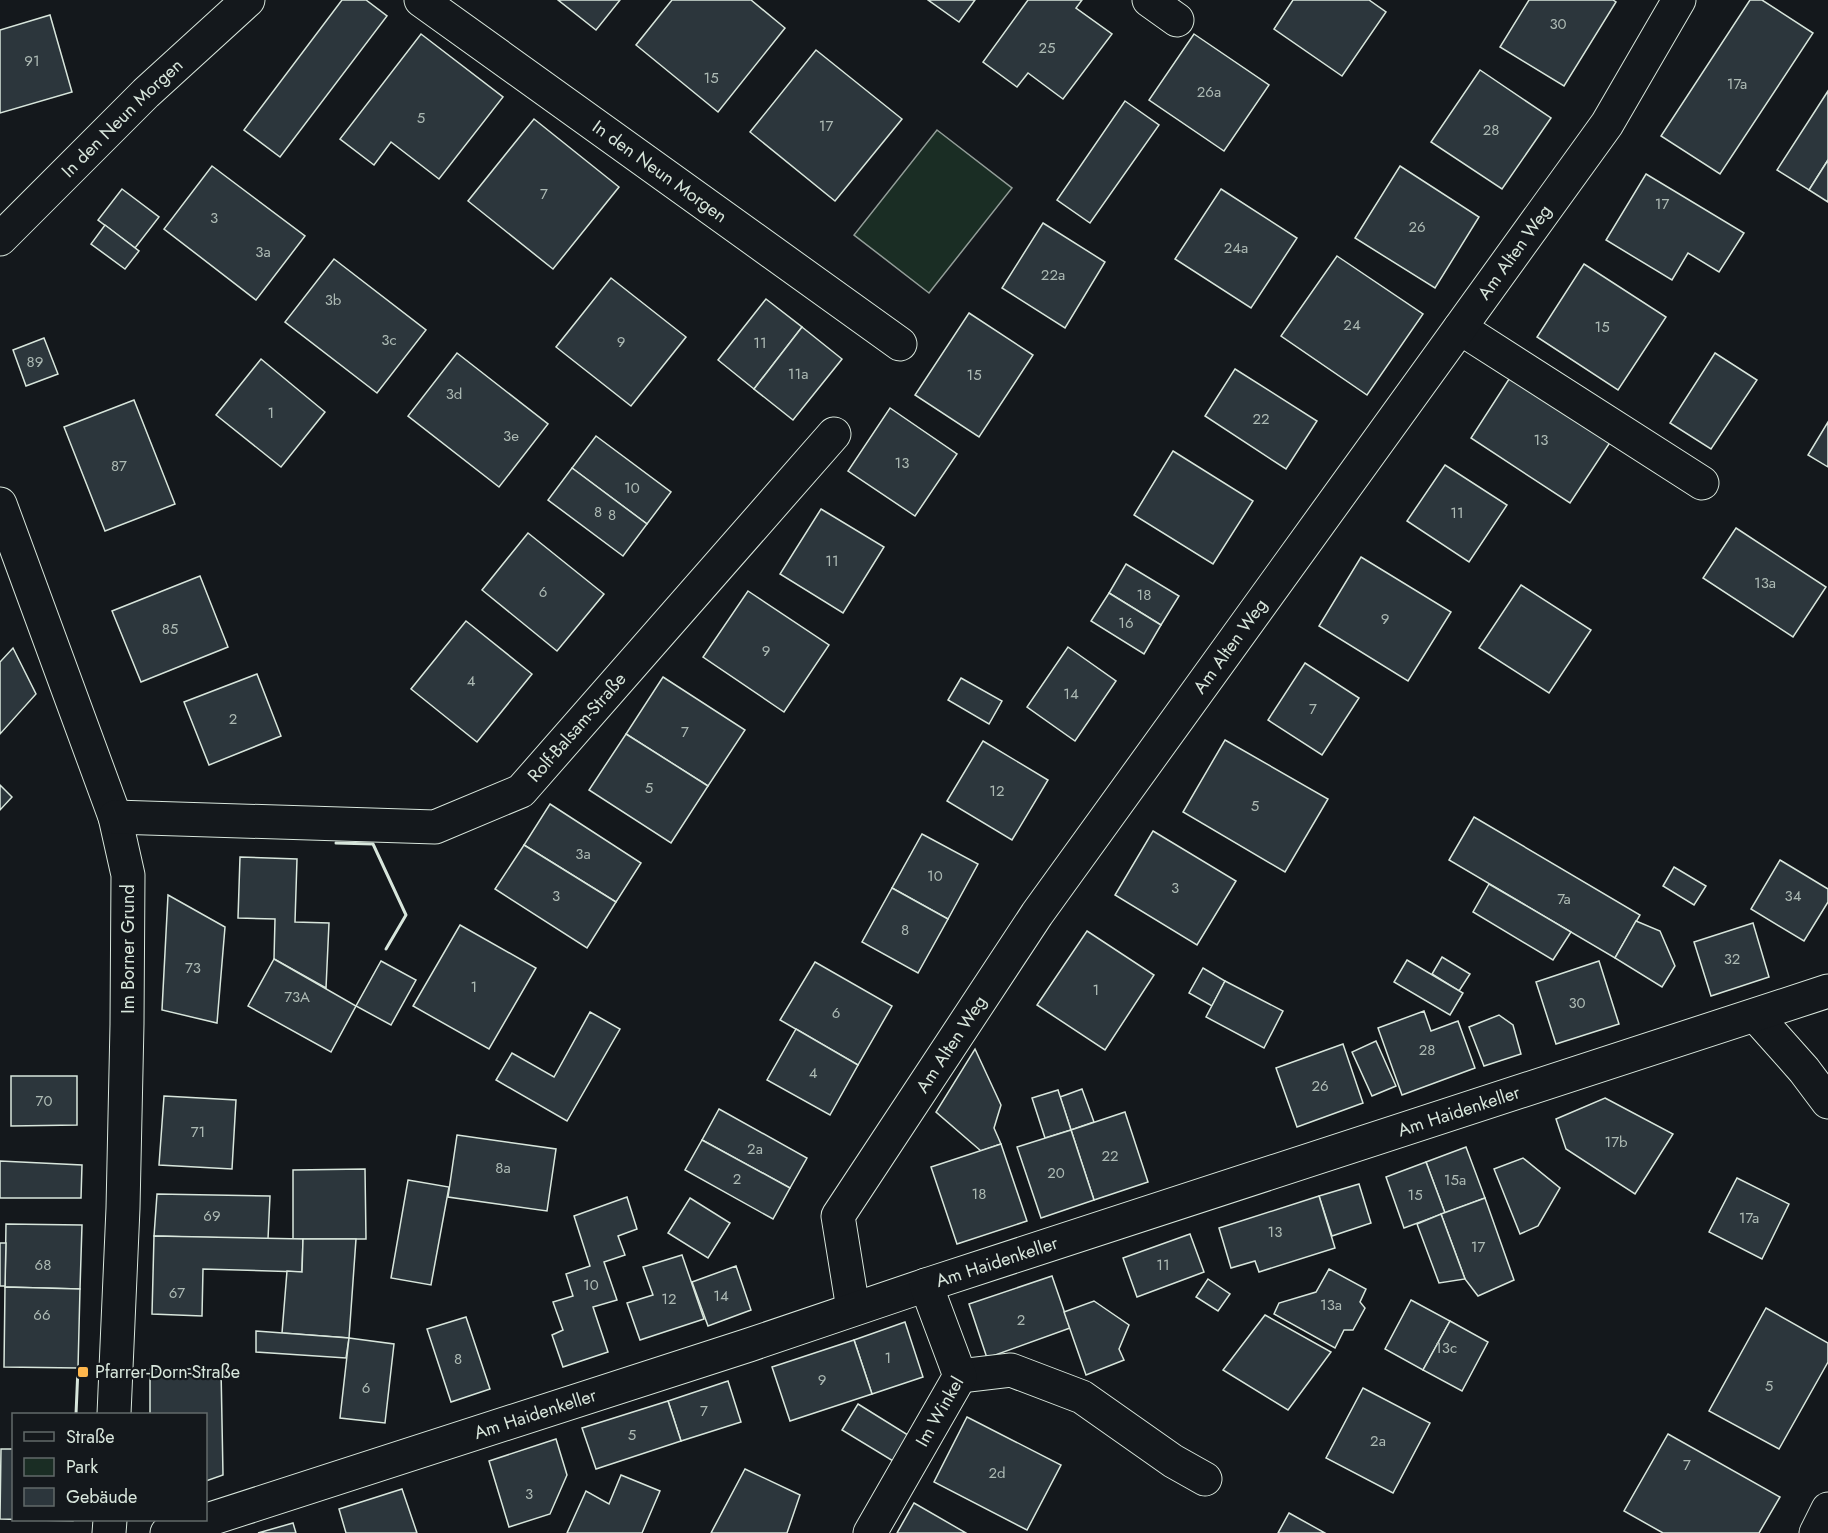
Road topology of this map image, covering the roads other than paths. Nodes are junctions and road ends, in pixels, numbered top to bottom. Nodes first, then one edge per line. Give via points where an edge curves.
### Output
1 (248, 0) edge
2 (421, 0) edge
3 (1149, 0) edge
4 (1679, 0) edge
5 (1177, 20) dead end
6 (0, 238) edge
7 (1460, 328) junction
8 (900, 344) dead end
9 (834, 434) dead end
10 (1702, 483) dead end
11 (0, 504) edge
12 (115, 817) junction
13 (1828, 991) edge
14 (1756, 1016) junction
15 (1828, 1102) edge
16 (926, 1285) junction
17 (853, 1310) junction
18 (960, 1376) junction
19 (114, 1413) edge
20 (1205, 1479) dead end
21 (1828, 1509) edge
22 (207, 1520) edge
23 (204, 1521) edge
24 (167, 1533) edge
25 (870, 1533) edge
26 (1816, 1533) edge

1 - 6 street, In den Neun Morgen via 146,93
2 - 8 street, In den Neun Morgen
3 - 5 street
4 - 7 street, Am Alten Weg via 1607,124
7 - 10 street
7 - 17 street, Am Alten Weg via 1037,914 838,1216
9 - 12 street, Rolf-Balsam-Straße via 521,791 435,827
11 - 12 street, Im Borner Grund
12 - 19 street, Im Borner Grund via 128,886 126,1093
13 - 14 street, Am Haidenkeller
14 - 15 street
14 - 16 street, Am Haidenkeller
16 - 17 street, Am Haidenkeller
16 - 18 street, Im Winkel
17 - 22 street, Am Haidenkeller
18 - 20 street via 1011,1370 1082,1397
18 - 25 street, Im Winkel
21 - 26 street
23 - 24 street, Am Haidenkeller

